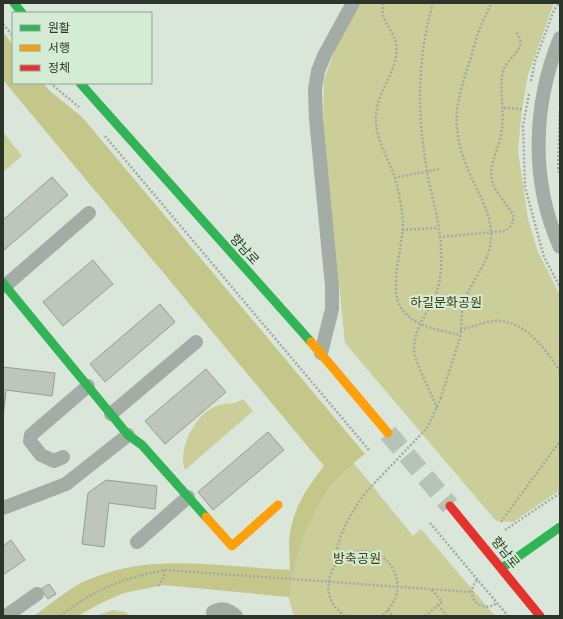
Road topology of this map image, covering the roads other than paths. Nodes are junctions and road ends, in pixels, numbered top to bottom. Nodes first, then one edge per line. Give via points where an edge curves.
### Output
1 (14, 3) edge
2 (353, 3) edge
3 (21, 12) edge
4 (560, 38) edge
5 (81, 84) edge
6 (89, 213) dead end
7 (560, 247) edge
8 (4, 284) edge
9 (196, 342) dead end
10 (321, 353) junction
11 (88, 386) junction
12 (111, 414) junction
13 (388, 433) tunnel mouth
14 (128, 435) junction
15 (64, 457) dead end
16 (188, 497) junction
17 (278, 505) dead end
18 (450, 506) tunnel mouth
19 (3, 508) edge
20 (560, 527) edge
21 (137, 542) dead end
22 (502, 568) junction
23 (37, 594) dead end
24 (213, 612) dead end
25 (6, 616) edge
26 (236, 616) edge
27 (540, 616) edge

1 - 3 street
2 - 10 street via 318,71 315,89 332,286 332,309
4 - 7 street via 551,60 539,112 538,160 545,201
5 - 10 street, 향남로
6 - 8 street
8 - 11 street
9 - 12 street
10 - 13 street, 향남로
11 - 12 street
11 - 15 street via 31,435 30,441 43,457 54,461
12 - 14 street
14 - 16 street via 142,445
14 - 19 street via 66,484
16 - 17 street via 232,546
16 - 21 street
18 - 22 street, 향남로
20 - 22 street
22 - 27 street, 향남로
23 - 25 street
24 - 26 street via 222,608

